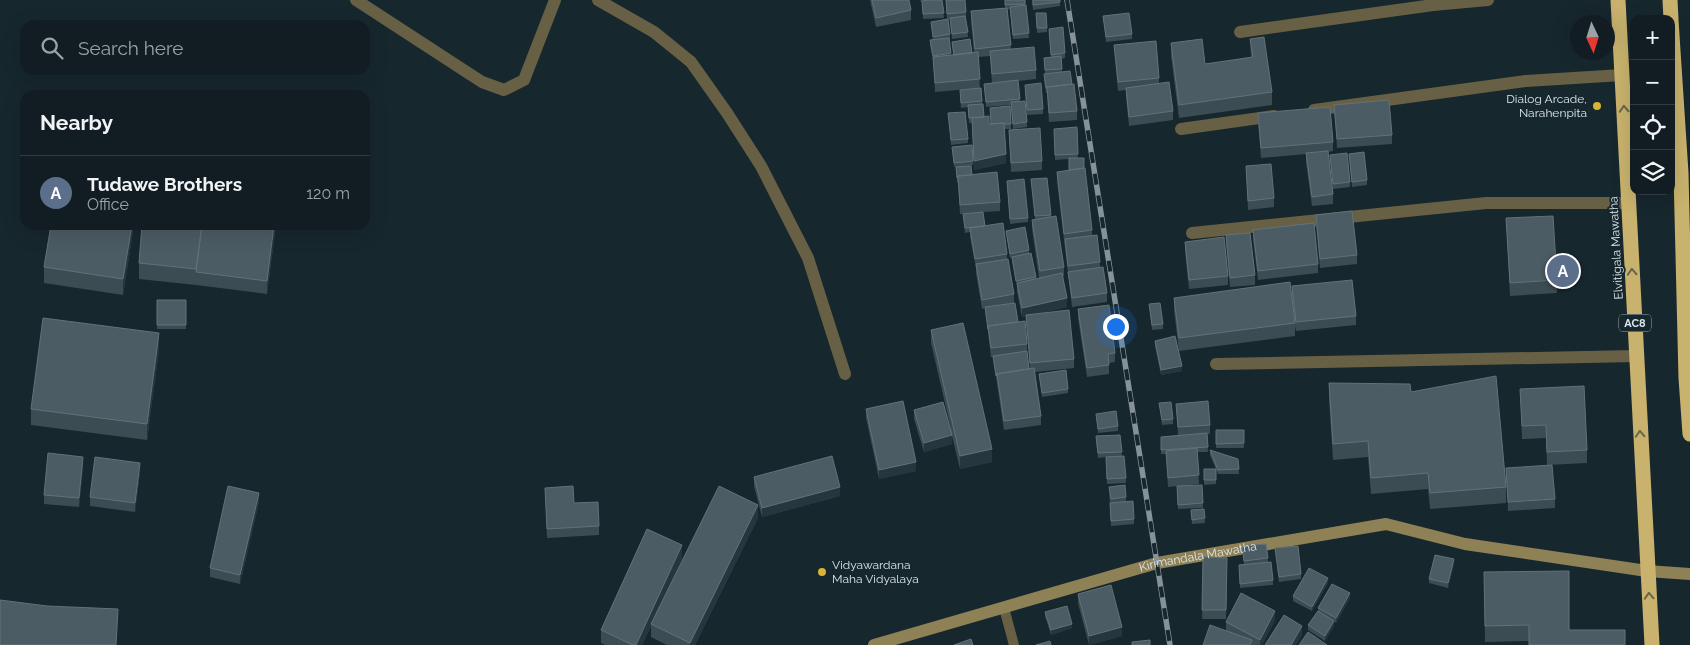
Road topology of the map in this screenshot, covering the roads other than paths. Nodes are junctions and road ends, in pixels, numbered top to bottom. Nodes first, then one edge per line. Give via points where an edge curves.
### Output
1 (356, 0) edge
2 (555, 0) edge
3 (598, 0) edge
4 (1488, 0) edge
5 (1618, 0) edge
6 (1670, 0) edge
7 (1671, 15) edge
8 (1240, 32) dead end
9 (1675, 60) edge
10 (1622, 75) junction
11 (1181, 129) dead end
12 (1685, 172) edge
13 (1628, 203) junction
14 (1192, 233) dead end
15 (1636, 356) junction
16 (1216, 364) dead end
17 (845, 374) dead end
18 (1688, 379) edge
19 (1690, 434) edge
20 (1647, 571) junction
21 (1690, 574) edge
22 (1004, 608) junction
23 (874, 645) edge
24 (1014, 645) edge
25 (1652, 645) edge

1 - 2 street via 482,82 504,90 524,80
3 - 17 street via 654,32 691,62 727,113 761,166 808,258
4 - 8 street
5 - 10 highway, Elvitigala Mawatha / AC8
6 - 7 highway
9 - 12 highway
10 - 11 street via 1526,81
13 -> 10 highway, Elvitigala Mawatha / AC8
12 - 18 highway
13 - 14 street via 1486,202
15 -> 13 highway, Elvitigala Mawatha / AC8
15 - 16 street
20 -> 15 highway, Elvitigala Mawatha / AC8
18 - 19 highway
20 - 21 main road, Kirimandala Mawatha
20 - 22 main road, Kirimandala Mawatha via 1465,544 1386,524 1157,563
25 -> 20 highway, Elvitigala Mawatha / AC8
22 - 23 main road, Kirimandala Mawatha
22 - 24 lane

